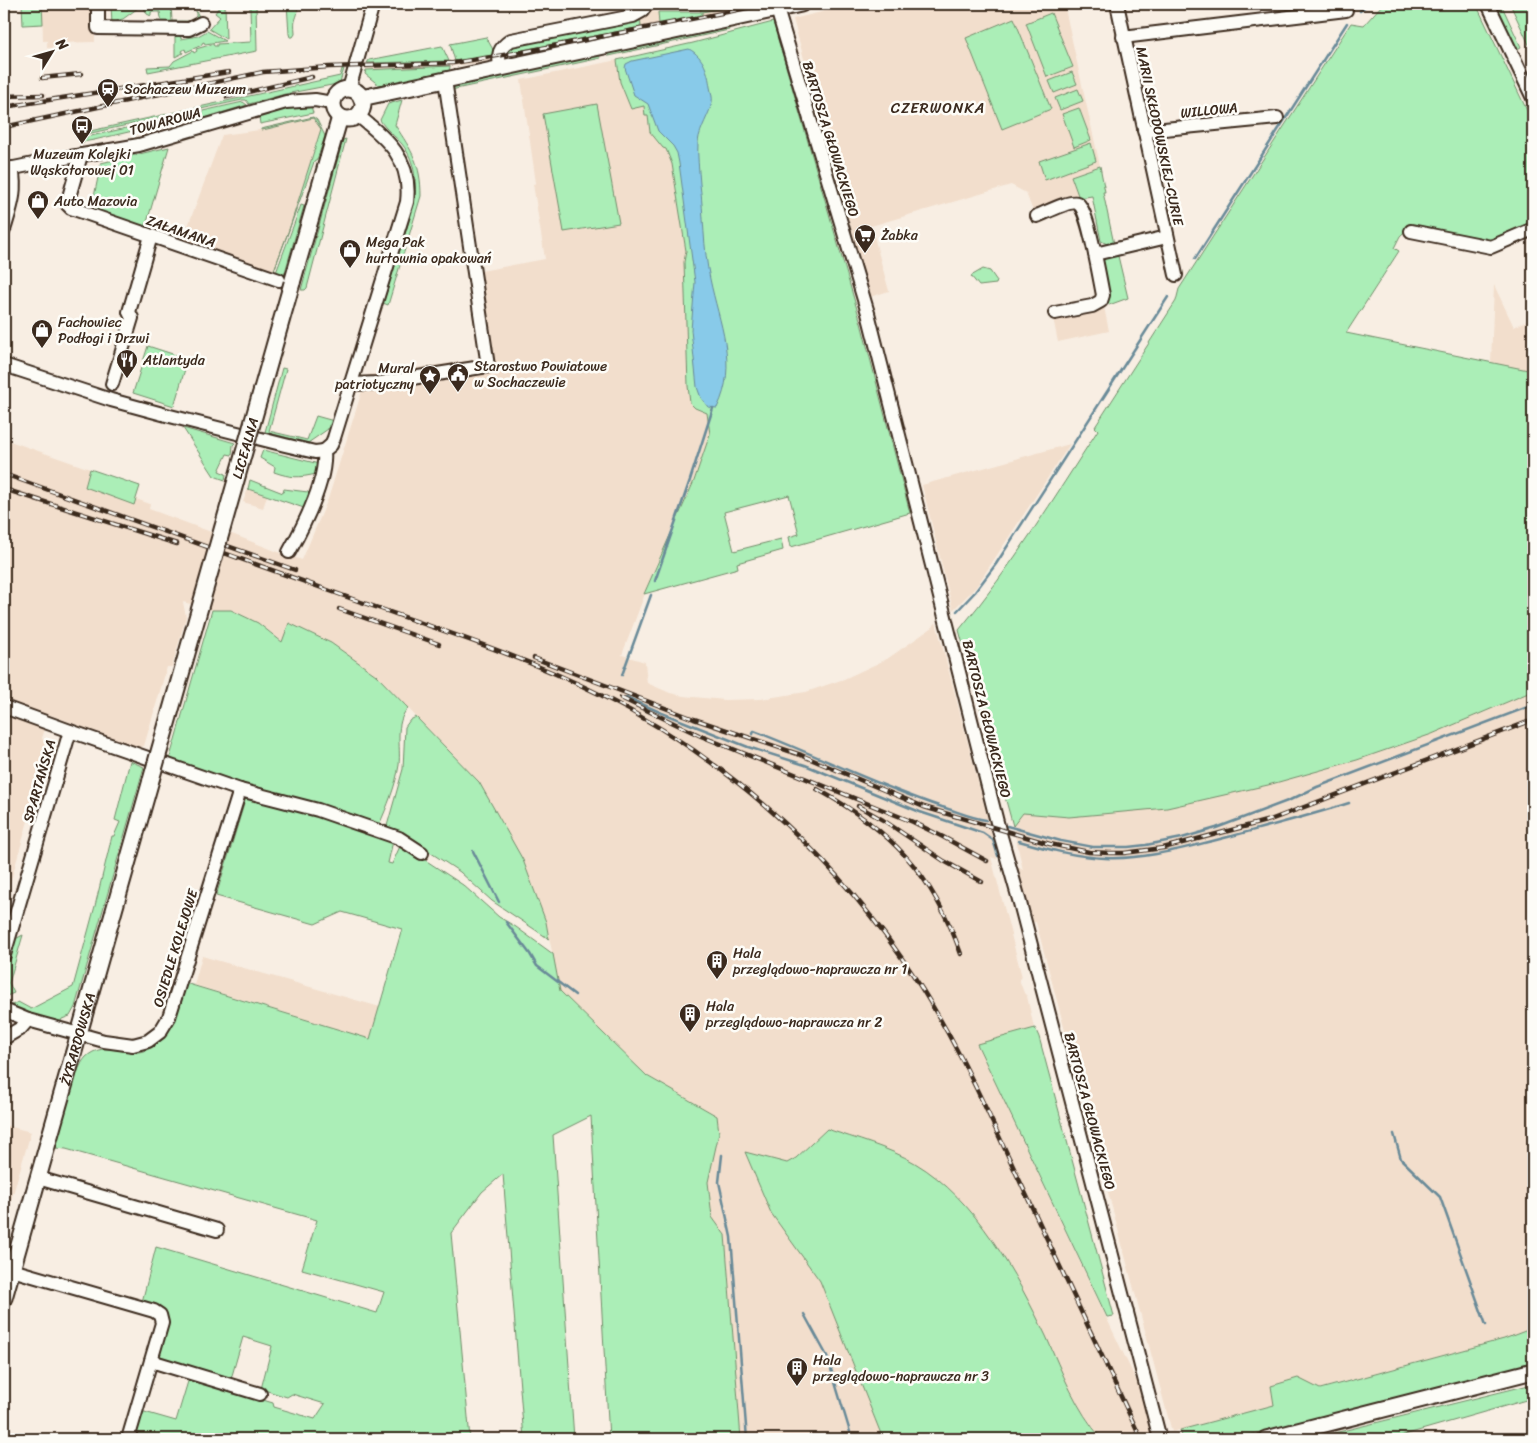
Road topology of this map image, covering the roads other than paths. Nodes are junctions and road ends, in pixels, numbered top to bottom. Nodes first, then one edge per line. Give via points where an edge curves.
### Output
1 (98, 4) edge
2 (373, 4) edge
3 (647, 4) edge
4 (801, 4) edge
5 (1117, 4) edge
6 (1488, 4) edge
7 (777, 9) junction
8 (1346, 10) dead end
9 (201, 23) dead end
10 (1123, 37) junction
11 (500, 68) junction
12 (444, 80) junction
13 (355, 93) junction
14 (1533, 98) edge
15 (332, 103) junction
16 (357, 115) junction
17 (340, 117) junction
18 (1277, 118) dead end
19 (1144, 131) junction
20 (81, 155) junction
21 (8, 169) edge
22 (1037, 216) dead end
23 (1533, 229) edge
24 (4, 230) edge
25 (1410, 231) dead end
26 (151, 236) junction
27 (1167, 237) junction
28 (1095, 254) junction
29 (1176, 275) dead end
30 (286, 285) junction
31 (1055, 313) dead end
32 (5, 366) edge
33 (112, 384) dead end
34 (350, 384) junction
35 (245, 434) junction
36 (324, 451) junction
37 (289, 552) dead end
38 (4, 707) edge
39 (70, 731) junction
40 (151, 780) joint
41 (240, 790) junction
42 (422, 853) dead end
43 (5, 948) edge
44 (4, 1010) edge
45 (28, 1020) junction
46 (79, 1034) junction
47 (4, 1038) edge
48 (38, 1178) junction
49 (217, 1230) dead end
50 (12, 1270) junction
51 (4, 1298) edge
52 (151, 1361) junction
53 (1533, 1371) edge
54 (260, 1394) dead end
55 (128, 1439) edge
56 (1160, 1439) edge
57 (1266, 1439) edge

1 - 9 street via 98,28 189,29
2 - 13 street
3 - 11 street via 633,16 511,40 498,54
4 - 7 main road
5 - 10 street, MARII SKŁODOWSKIEJ-CURIE
6 - 14 street
7 - 11 main road
7 - 56 street, BARTOSZA GŁOWACKIEGO via 868,313
8 - 10 street
10 - 19 street, MARII SKŁODOWSKIEJ-CURIE
11 - 12 main road
12 - 13 main road
12 - 34 street via 488,366 380,383
13 - 15 main road via 343,89
13 - 16 main road via 362,106
15 - 17 main road
15 - 20 street, TOWAROWA via 315,100 286,102 155,141
16 - 17 main road via 349,119
16 - 34 street via 397,153 406,172 408,186 407,202
17 - 30 main road, LICEALNA
18 - 19 street, WILLOWA
19 - 27 street, MARII SKŁODOWSKIEJ-CURIE
20 - 21 street, TOWAROWA
20 - 26 street, ZAŁAMANA via 68,206
21 - 24 street via 15,183 15,194
22 - 28 street via 1068,203 1079,203 1084,210
23 - 25 street via 1491,247
26 - 30 street, ZAŁAMANA
26 - 33 street via 129,312 132,318
27 - 28 street
27 - 29 street, MARII SKŁODOWSKIEJ-CURIE
28 - 31 street via 1103,295 1101,301 1092,306
30 - 35 street, LICEALNA
30 - 40 main road, LICEALNA, bridge
32 - 35 street via 111,400
34 - 36 street via 334,438
35 - 36 street via 315,452
36 - 37 street via 325,463 319,484 306,521
38 - 39 street, SPARTAŃSKA
39 - 41 street, SPARTAŃSKA
39 - 43 street, SPARTAŃSKA
40 - 46 main road, ŻYRARDOWSKA
41 - 42 street via 318,810 398,838
41 - 46 street, OSIEDLE KOLEJOWE via 169,1017 160,1032 148,1041 132,1045
44 - 45 street
45 - 46 street
45 - 47 street
46 - 48 main road, ŻYRARDOWSKA
48 - 49 street
48 - 50 main road, ŻYRARDOWSKA
50 - 51 main road, ŻYRARDOWSKA
50 - 52 street via 158,1313 162,1323
52 - 54 street
52 - 55 street
53 - 57 main road

